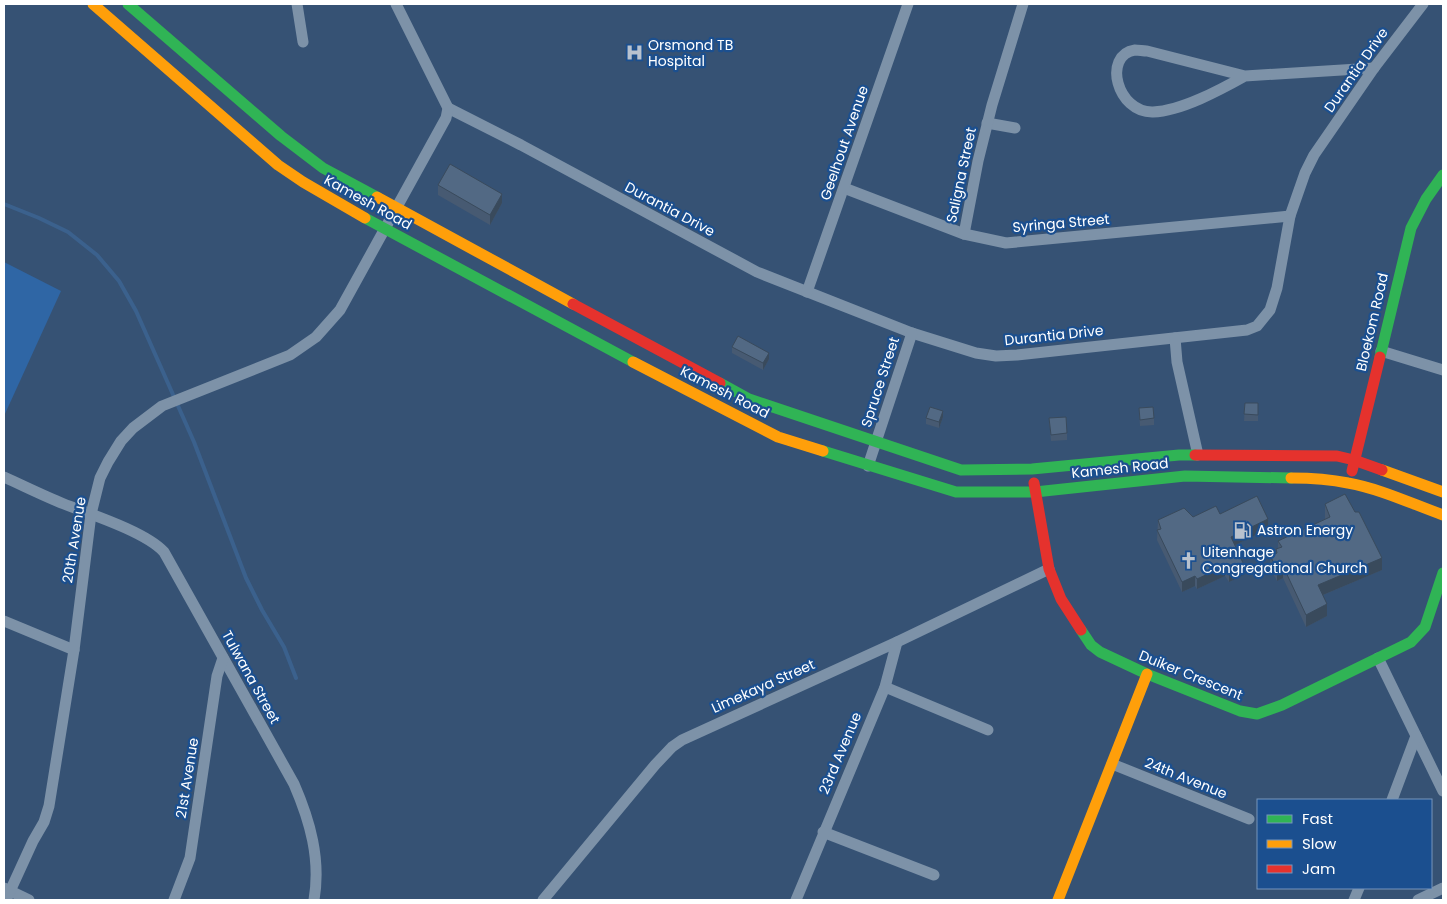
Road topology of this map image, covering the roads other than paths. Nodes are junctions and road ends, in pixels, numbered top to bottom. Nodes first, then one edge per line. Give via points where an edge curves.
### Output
1 (93, 4) edge
2 (128, 4) edge
3 (297, 4) edge
4 (396, 4) edge
5 (908, 4) edge
6 (1023, 4) edge
7 (1423, 4) edge
8 (303, 42) dead end
9 (1374, 68) junction
10 (1245, 76) junction
11 (448, 108) junction
12 (987, 123) junction
13 (1015, 128) dead end
14 (1443, 175) edge
15 (844, 188) junction
16 (397, 208) junction
17 (1290, 216) junction
18 (385, 229) junction
19 (964, 234) junction
20 (808, 292) junction
21 (912, 333) junction
22 (1175, 338) junction
23 (1381, 351) junction
24 (1443, 370) edge
25 (877, 441) junction
26 (1198, 455) junction
27 (1354, 460) junction
28 (868, 466) junction
29 (1032, 468) junction
30 (4, 477) edge
31 (1349, 483) junction
32 (1035, 492) junction
33 (1443, 492) edge
34 (90, 514) junction
35 (1443, 515) edge
36 (1049, 570) junction
37 (1443, 573) edge
38 (4, 621) edge
39 (898, 642) junction
40 (74, 650) junction
41 (223, 658) junction
42 (1378, 658) junction
43 (1147, 674) junction
44 (885, 687) junction
45 (988, 730) dead end
46 (1416, 736) junction
47 (1112, 764) junction
48 (1443, 791) edge
49 (1392, 799) edge
50 (1248, 819) dead end
51 (823, 832) junction
52 (934, 875) dead end
53 (1443, 888) edge
54 (7, 893) edge
55 (29, 900) edge
56 (174, 900) edge
57 (314, 900) edge
58 (543, 900) edge
59 (796, 900) edge
60 (1058, 900) edge
61 (1418, 900) edge

1 - 18 main road, Kamesh Road via 278,165
2 - 16 main road, Kamesh Road via 309,158
3 - 8 street
4 - 11 street
5 - 15 street, Geelhout Avenue
6 - 12 street, Saligna Street
7 - 9 street, Durantia Drive
9 - 10 street
9 - 17 street, Durantia Drive via 1314,155
10 - 10 street via 1135,50 1118,62 1116,74 1124,98 1139,110 1152,112 1213,93
11 - 16 street, 20th Avenue via 446,118
11 - 20 street, Durantia Drive via 757,272
12 - 13 street, Saligna Street
12 - 19 street, Saligna Street
14 - 23 main road, Bloekom Road via 1426,198 1411,228
15 - 19 street, Syringa Street
15 - 20 street, Geelhout Avenue
16 - 18 street, 20th Avenue
16 - 25 main road, Kamesh Road via 748,398
17 - 19 street, Syringa Street via 1006,243
17 - 22 street, Durantia Drive via 1277,288 1264,320 1247,330
18 - 28 main road, Kamesh Road via 778,437
18 - 34 street, 20th Avenue via 340,310 316,337 284,358 168,403 133,428 100,478
20 - 21 street, Durantia Drive
21 - 22 street, Durantia Drive via 996,356
21 - 25 street, Spruce Street
22 - 26 street via 1177,362
23 - 24 street
23 - 27 main road, Bloekom Road
25 - 28 street, Spruce Street
25 - 29 main road, Kamesh Road via 961,470
26 - 27 main road, Kamesh Road via 1336,456
26 - 29 main road, Kamesh Road
27 - 31 main road, Bloekom Road
27 - 33 main road, Kamesh Road
28 - 32 main road, Kamesh Road via 956,492
29 - 32 main road, Duiker Crescent
30 - 34 street, Tulwana Street
31 - 32 main road, Kamesh Road via 1314,478 1185,476
31 - 35 main road, Kamesh Road
32 - 36 main road, Duiker Crescent
34 - 40 street, 20th Avenue
34 - 41 street, Tulwana Street via 161,548
36 - 39 street, Limekaya Street
36 - 43 main road, Duiker Crescent via 1061,599 1091,645
37 - 42 main road, Duiker Crescent via 1425,627 1411,642
38 - 40 street
39 - 44 street, 23rd Avenue
39 - 58 street, Limekaya Street via 682,740 655,764
40 - 54 street, 20th Avenue via 44,822
41 - 56 street, 21st Avenue via 217,676 190,858
41 - 57 street, Tulwana Street via 294,784 306,812 317,871
42 - 43 main road, Duiker Crescent via 1257,714 1240,711
42 - 46 street
43 - 47 main road
44 - 45 street
44 - 51 street, 23rd Avenue
46 - 48 street
46 - 49 street
47 - 50 street, 24th Avenue
47 - 60 main road
51 - 52 street
51 - 59 street, 23rd Avenue
53 - 61 street
54 - 55 street

